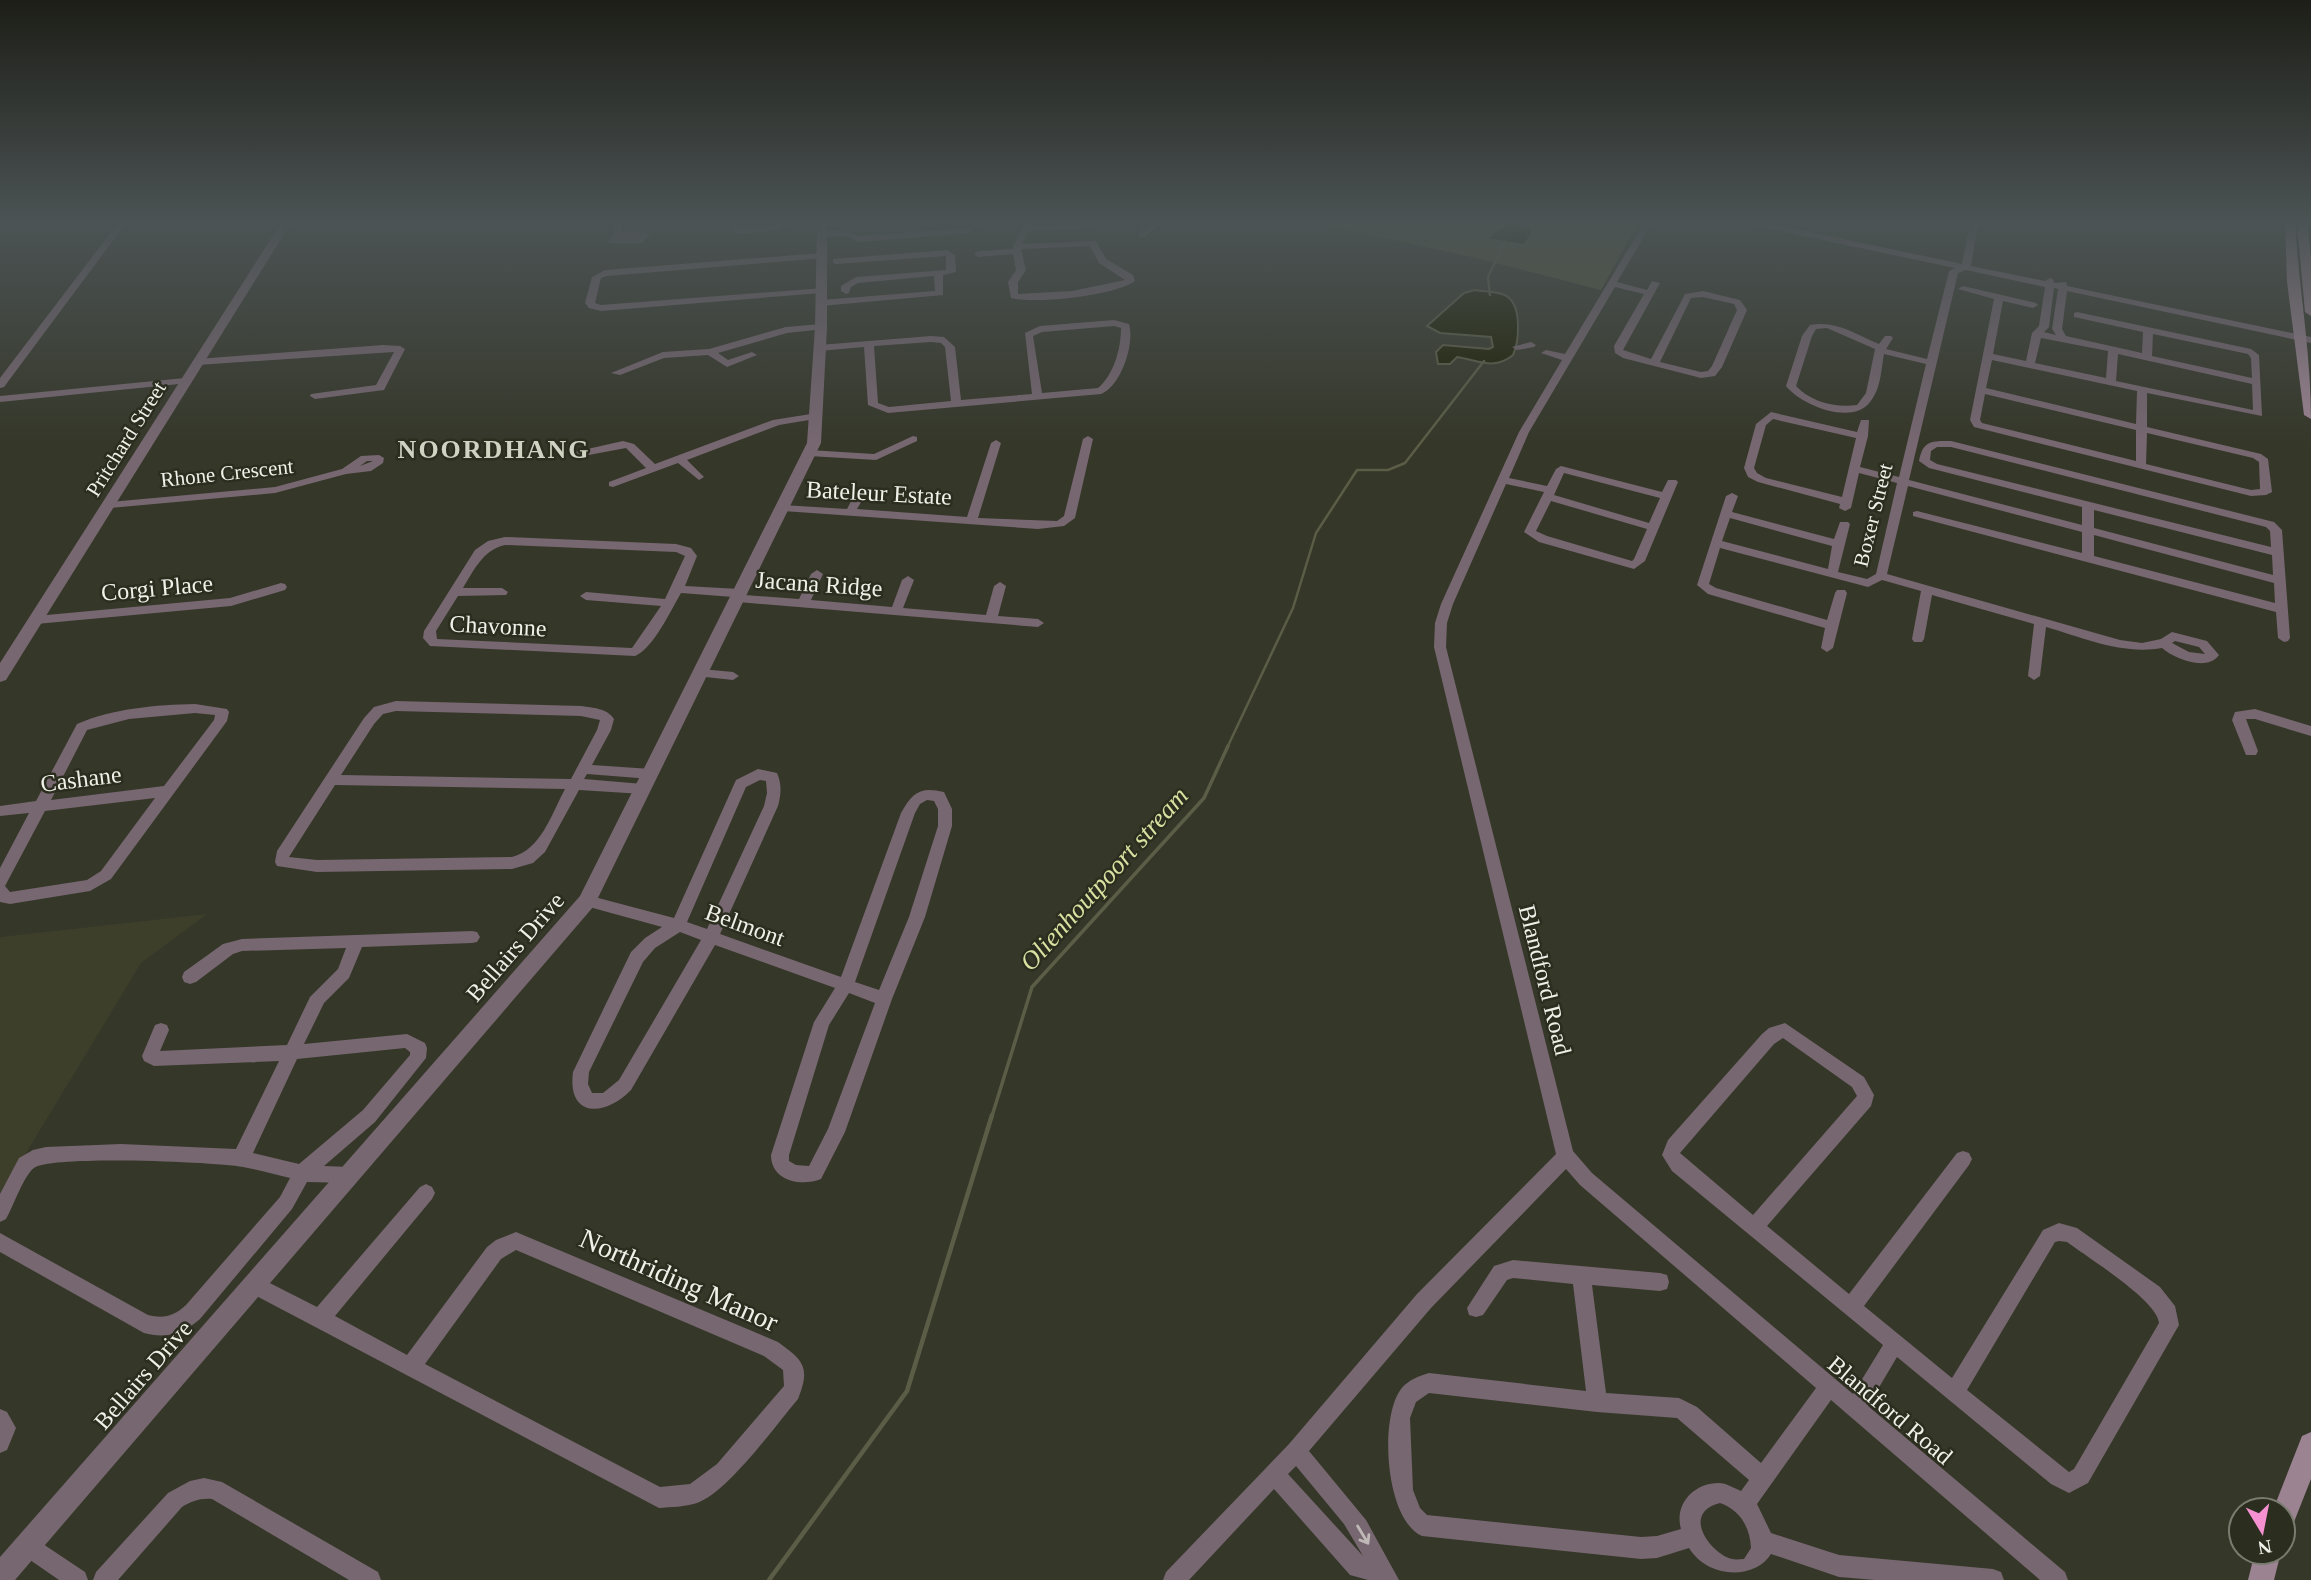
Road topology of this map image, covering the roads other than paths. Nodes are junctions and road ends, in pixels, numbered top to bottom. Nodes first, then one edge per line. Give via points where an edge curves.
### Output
1 (1647, 296) edge
2 (66, 297) edge
3 (239, 297) edge
4 (592, 297) edge
5 (821, 297) junction
6 (831, 297) edge
7 (1606, 297) edge
8 (1688, 297) edge
9 (1715, 297) edge
10 (1946, 297) edge
11 (1999, 297) joint
12 (2048, 297) edge
13 (2061, 297) edge
14 (2115, 297) edge
15 (2300, 297) edge
16 (2033, 305) dead end
17 (2046, 310) junction
18 (2059, 312) junction
19 (2077, 315) dead end
20 (821, 327) junction
21 (2148, 330) junction
22 (2037, 333) junction
23 (2305, 336) edge
24 (1888, 338) dead end
25 (2062, 338) junction
26 (869, 343) junction
27 (1531, 345) dead end
28 (1517, 347) dead end
29 (819, 348) junction
30 (1548, 350) dead end
31 (2113, 350) junction
32 (1879, 351) junction
33 (710, 352) junction
34 (1570, 354) junction
35 (752, 355) dead end
36 (1988, 355) junction
37 (2147, 357) junction
38 (197, 362) junction
39 (1654, 363) junction
40 (2030, 364) junction
41 (1929, 365) junction
42 (616, 373) dead end
43 (186, 382) junction
44 (2255, 382) junction
45 (2110, 383) junction
46 (0, 385) edge
47 (1980, 390) junction
48 (2142, 390) junction
49 (315, 396) dead end
50 (1037, 396) junction
51 (0, 399) edge
52 (956, 404) junction
53 (2311, 415) edge
54 (817, 416) junction
55 (1865, 422) dead end
56 (2140, 428) junction
57 (1863, 436) junction
58 (913, 439) dead end
59 (1088, 439) dead end
60 (996, 443) dead end
61 (809, 453) junction
62 (578, 454) dead end
63 (679, 458) junction
64 (2141, 466) junction
65 (652, 468) junction
66 (1940, 468) junction
67 (1855, 469) junction
68 (346, 471) dead end
69 (699, 477) dead end
70 (1502, 480) junction
71 (1672, 482) dead end
72 (1902, 483) junction
73 (2104, 483) junction
74 (613, 484) dead end
75 (1936, 491) junction
76 (1548, 493) junction
77 (860, 494) dead end
78 (1665, 496) junction
79 (1732, 496) dead end
80 (2088, 504) junction
81 (110, 505) junction
82 (783, 508) junction
83 (2103, 508) junction
84 (850, 513) junction
85 (1727, 514) junction
86 (1917, 514) dead end
87 (972, 520) junction
88 (1844, 524) dead end
89 (1652, 527) junction
90 (2088, 531) junction
91 (1716, 543) junction
92 (1838, 544) junction
93 (2276, 552) junction
94 (2088, 558) junction
95 (1834, 569) dead end
96 (817, 574) dead end
97 (1881, 576) junction
98 (908, 580) dead end
99 (2278, 580) junction
100 (1000, 586) dead end
101 (281, 587) dead end
102 (676, 589) junction
103 (1927, 589) junction
104 (455, 592) junction
105 (502, 592) dead end
106 (1842, 593) dead end
107 (586, 596) dead end
108 (739, 596) junction
109 (668, 603) junction
110 (803, 604) junction
111 (2281, 609) junction
112 (896, 611) junction
113 (991, 619) junction
114 (36, 620) junction
115 (1038, 623) dead end
116 (2040, 623) junction
117 (1832, 626) junction
118 (2284, 638) dead end
119 (1918, 639) dead end
120 (2165, 643) dead end
121 (1827, 648) dead end
122 (701, 673) junction
123 (0, 676) edge
124 (733, 676) dead end
125 (2034, 676) dead end
126 (2311, 731) edge
127 (2251, 751) dead end
128 (583, 769) junction
129 (333, 780) junction
130 (647, 781) junction
131 (574, 784) junction
132 (168, 791) junction
133 (39, 807) junction
134 (0, 811) edge
135 (0, 882) edge
136 (0, 891) edge
137 (587, 901) junction
138 (678, 925) junction
139 (472, 937) dead end
140 (711, 937) junction
141 (356, 940) junction
142 (190, 977) dead end
143 (846, 985) junction
144 (884, 999) junction
145 (161, 1030) dead end
146 (294, 1051) junction
147 (1566, 1157) junction
148 (242, 1158) junction
149 (1963, 1159) dead end
150 (302, 1173) junction
151 (349, 1175) junction
152 (426, 1194) dead end
153 (0, 1213) edge
154 (1754, 1227) junction
155 (0, 1242) edge
156 (1581, 1276) junction
157 (1660, 1282) dead end
158 (254, 1283) junction
159 (1851, 1307) junction
160 (1476, 1308) dead end
161 (320, 1319) junction
162 (1895, 1343) junction
163 (411, 1366) junction
164 (1828, 1388) junction
165 (1955, 1392) junction
166 (1597, 1402) junction
167 (1855, 1410) junction
168 (0, 1419) edge
169 (0, 1443) edge
170 (2311, 1445) edge
171 (1296, 1451) junction
172 (1274, 1474) junction
173 (1762, 1478) junction
174 (2291, 1496) edge
175 (1743, 1505) junction
176 (1692, 1537) junction
177 (1762, 1541) junction
178 (28, 1545) junction
179 (1384, 1576) edge
180 (1733, 1576) edge
181 (0, 1577) edge
182 (77, 1580) edge
183 (104, 1580) edge
184 (370, 1580) edge
185 (1174, 1580) edge
186 (1993, 1580) edge
187 (2057, 1580) edge

1 - 39 street via 1618,349 1623,355
2 - 46 street
3 - 38 street, Pritchard Street
4 - 5 street via 592,306 601,307
5 - 6 street
5 - 20 street, Bellairs Drive
7 - 34 street, Blandford Road
8 - 39 street
9 - 39 street via 1742,307 1714,372 1701,375
10 - 41 street, Boxer Street
11 - 16 street
11 - 36 street
12 - 17 street
13 - 18 street
14 - 23 street
15 - 23 main road
17 - 18 street
17 - 22 street via 2044,327
18 - 25 street via 2057,330
19 - 21 street
20 - 29 street, Bellairs Drive
20 - 33 street via 786,330
21 - 37 street
21 - 44 street via 2247,350 2256,358
22 - 25 street
22 - 40 street
23 - 53 main road
24 - 32 street
25 - 31 street
26 - 29 street
26 - 52 street via 946,341
26 - 52 street via 874,407 888,410
27 - 28 street
29 - 54 street, Bellairs Drive
30 - 34 street
31 - 37 street
31 - 45 street
32 - 32 street via 1869,397 1860,407 1841,410 1823,405 1791,386 1814,327 1828,325
32 - 41 street
33 - 35 street via 723,366
33 - 42 street via 667,354
34 - 70 street, Blandford Road
36 - 40 street
36 - 47 street
37 - 44 street
38 - 43 street, Pritchard Street
38 - 49 street via 400,349 380,388
40 - 45 street
41 - 72 street, Boxer Street
43 - 51 street
43 - 81 street, Pritchard Street
44 - 48 street via 2257,414
45 - 48 street
47 - 56 street
47 - 64 street via 1975,420 1980,426
48 - 56 street
50 - 50 street via 1106,389 1127,335 1126,326 1114,323 1031,332 1027,339
50 - 52 street
54 - 61 street, Bellairs Drive via 816,438
54 - 63 street via 777,422
55 - 57 street
56 - 64 street
56 - 64 street via 2260,457 2266,492 2251,493
57 - 67 street
57 - 67 street via 1769,416 1762,424 1749,468 1762,480 1846,505
58 - 61 street via 876,457
59 - 87 street, Bateleur Estate via 1065,521 1038,526
60 - 87 street, Bateleur Estate
61 - 82 street, Bellairs Drive
62 - 65 street via 623,444
63 - 65 street
63 - 69 street
65 - 74 street
66 - 73 street via 1926,463 1924,454 1928,447 1946,443
66 - 75 street
66 - 80 street
67 - 72 street
68 - 81 street, Rhone Crescent via 275,490
70 - 76 street
70 - 147 street, Blandford Road via 1447,604 1440,647
71 - 78 street
72 - 75 street
72 - 97 street, Boxer Street
73 - 83 street
73 - 93 street via 2270,524 2276,530
75 - 90 street
76 - 78 street via 1559,470 1564,469
76 - 89 street
76 - 89 street via 1531,527 1534,535 1634,565
77 - 84 street
78 - 89 street
79 - 85 street
80 - 83 street
80 - 90 street
81 - 114 street, Pritchard Street
82 - 84 street, Bateleur Estate
82 - 108 street, Bellairs Drive
83 - 93 street
84 - 87 street, Bateleur Estate
85 - 91 street
85 - 92 street
86 - 94 street
88 - 92 street
90 - 94 street
90 - 99 street
91 - 97 street, Boxer Street via 1859,581 1873,582
91 - 117 street via 1702,579 1705,587
92 - 95 street
93 - 99 street
94 - 111 street
96 - 110 street
97 - 103 street
98 - 112 street, Jacana Ridge
99 - 111 street
100 - 113 street
101 - 114 street, Corgi Place via 231,602
102 - 104 street, Chavonne via 690,560 687,551 505,541 483,550
102 - 108 street
102 - 109 street, Chavonne
103 - 116 street
103 - 119 street
104 - 105 street
104 - 109 street, Chavonne via 429,634 436,644 629,653 641,648
106 - 117 street
107 - 109 street
108 - 110 street, Jacana Ridge
108 - 122 street, Bellairs Drive
110 - 112 street, Jacana Ridge
111 - 118 street
112 - 113 street, Jacana Ridge
113 - 115 street, Jacana Ridge
114 - 123 street, Pritchard Street
116 - 120 street via 2131,646
116 - 125 street
117 - 121 street
122 - 124 street
122 - 130 street, Bellairs Drive
126 - 127 street via 2255,714 2240,715
128 - 129 street via 606,727 604,715 390,706 369,721
128 - 130 street
128 - 131 street
129 - 131 street
129 - 131 street via 282,855 282,862 317,866 520,862 540,848
130 - 131 street
130 - 137 street, Bellairs Drive
132 - 133 street, Cashane
132 - 133 street via 220,721 223,714 219,710 201,707 90,722 76,735
132 - 136 street via 106,875 95,883 10,898
133 - 134 street, Cashane
133 - 135 street
137 - 138 street, Belmont
137 - 151 street, Bellairs Drive
138 - 140 street, Belmont
138 - 140 street via 741,784 751,776 770,775 774,793 766,822
138 - 140 street via 650,943 627,975 581,1072 580,1089 591,1101 610,1100 625,1085
139 - 141 street
140 - 143 street, Belmont
141 - 142 street via 236,946
141 - 146 street via 340,979 321,993
143 - 144 street, Belmont
143 - 144 street via 822,1022 780,1155 783,1168 805,1176 818,1170
143 - 144 street via 908,813 918,798 939,796 945,826 918,917
145 - 146 street via 150,1051 154,1059
146 - 148 street
146 - 150 street via 398,1041 419,1048 414,1067 387,1097
147 - 164 street, Blandford Road
147 - 171 street via 1424,1301
148 - 150 street
148 - 153 street via 121,1152 39,1157 25,1164
149 - 159 street
150 - 151 street
150 - 155 street via 276,1216 177,1325 156,1327 144,1322
151 - 158 street, Bellairs Drive
152 - 161 street
154 - 154 street via 1866,1095 1858,1082 1786,1030 1768,1039 1671,1151 1678,1165
154 - 159 street
156 - 157 street
156 - 160 street via 1506,1270
156 - 166 street
158 - 161 street, Northriding Manor
158 - 178 street, Bellairs Drive
159 - 162 street
161 - 163 street, Northriding Manor
162 - 165 street
162 - 167 street
163 - 163 street, Northriding Manor via 647,1494 670,1499 694,1494 724,1471 791,1392 794,1373 793,1365 771,1349 516,1241 494,1253
164 - 167 street, Blandford Road
164 - 173 street
165 - 165 street via 2058,1477 2073,1482 2081,1476 2169,1325 2168,1313 2153,1294 2071,1234 2054,1233
166 - 173 street via 1679,1408
166 - 176 street via 1419,1385 1402,1405 1400,1418 1407,1508 1422,1525 1433,1527 1641,1548
167 - 187 street, Blandford Road
168 - 169 street via 6,1428
170 - 174 main road
171 - 172 street
171 -> 179 street via 1361,1529
172 - 179 street via 1358,1567
172 - 185 street
173 - 175 street
175 - 176 street via 1720,1493 1699,1498 1689,1518
175 - 177 street
176 - 180 street via 1703,1556
177 - 180 street via 1756,1563
177 - 186 street via 1839,1566
178 - 181 street, Bellairs Drive
178 - 182 street
183 - 184 street via 176,1500 187,1491 205,1488 215,1489

